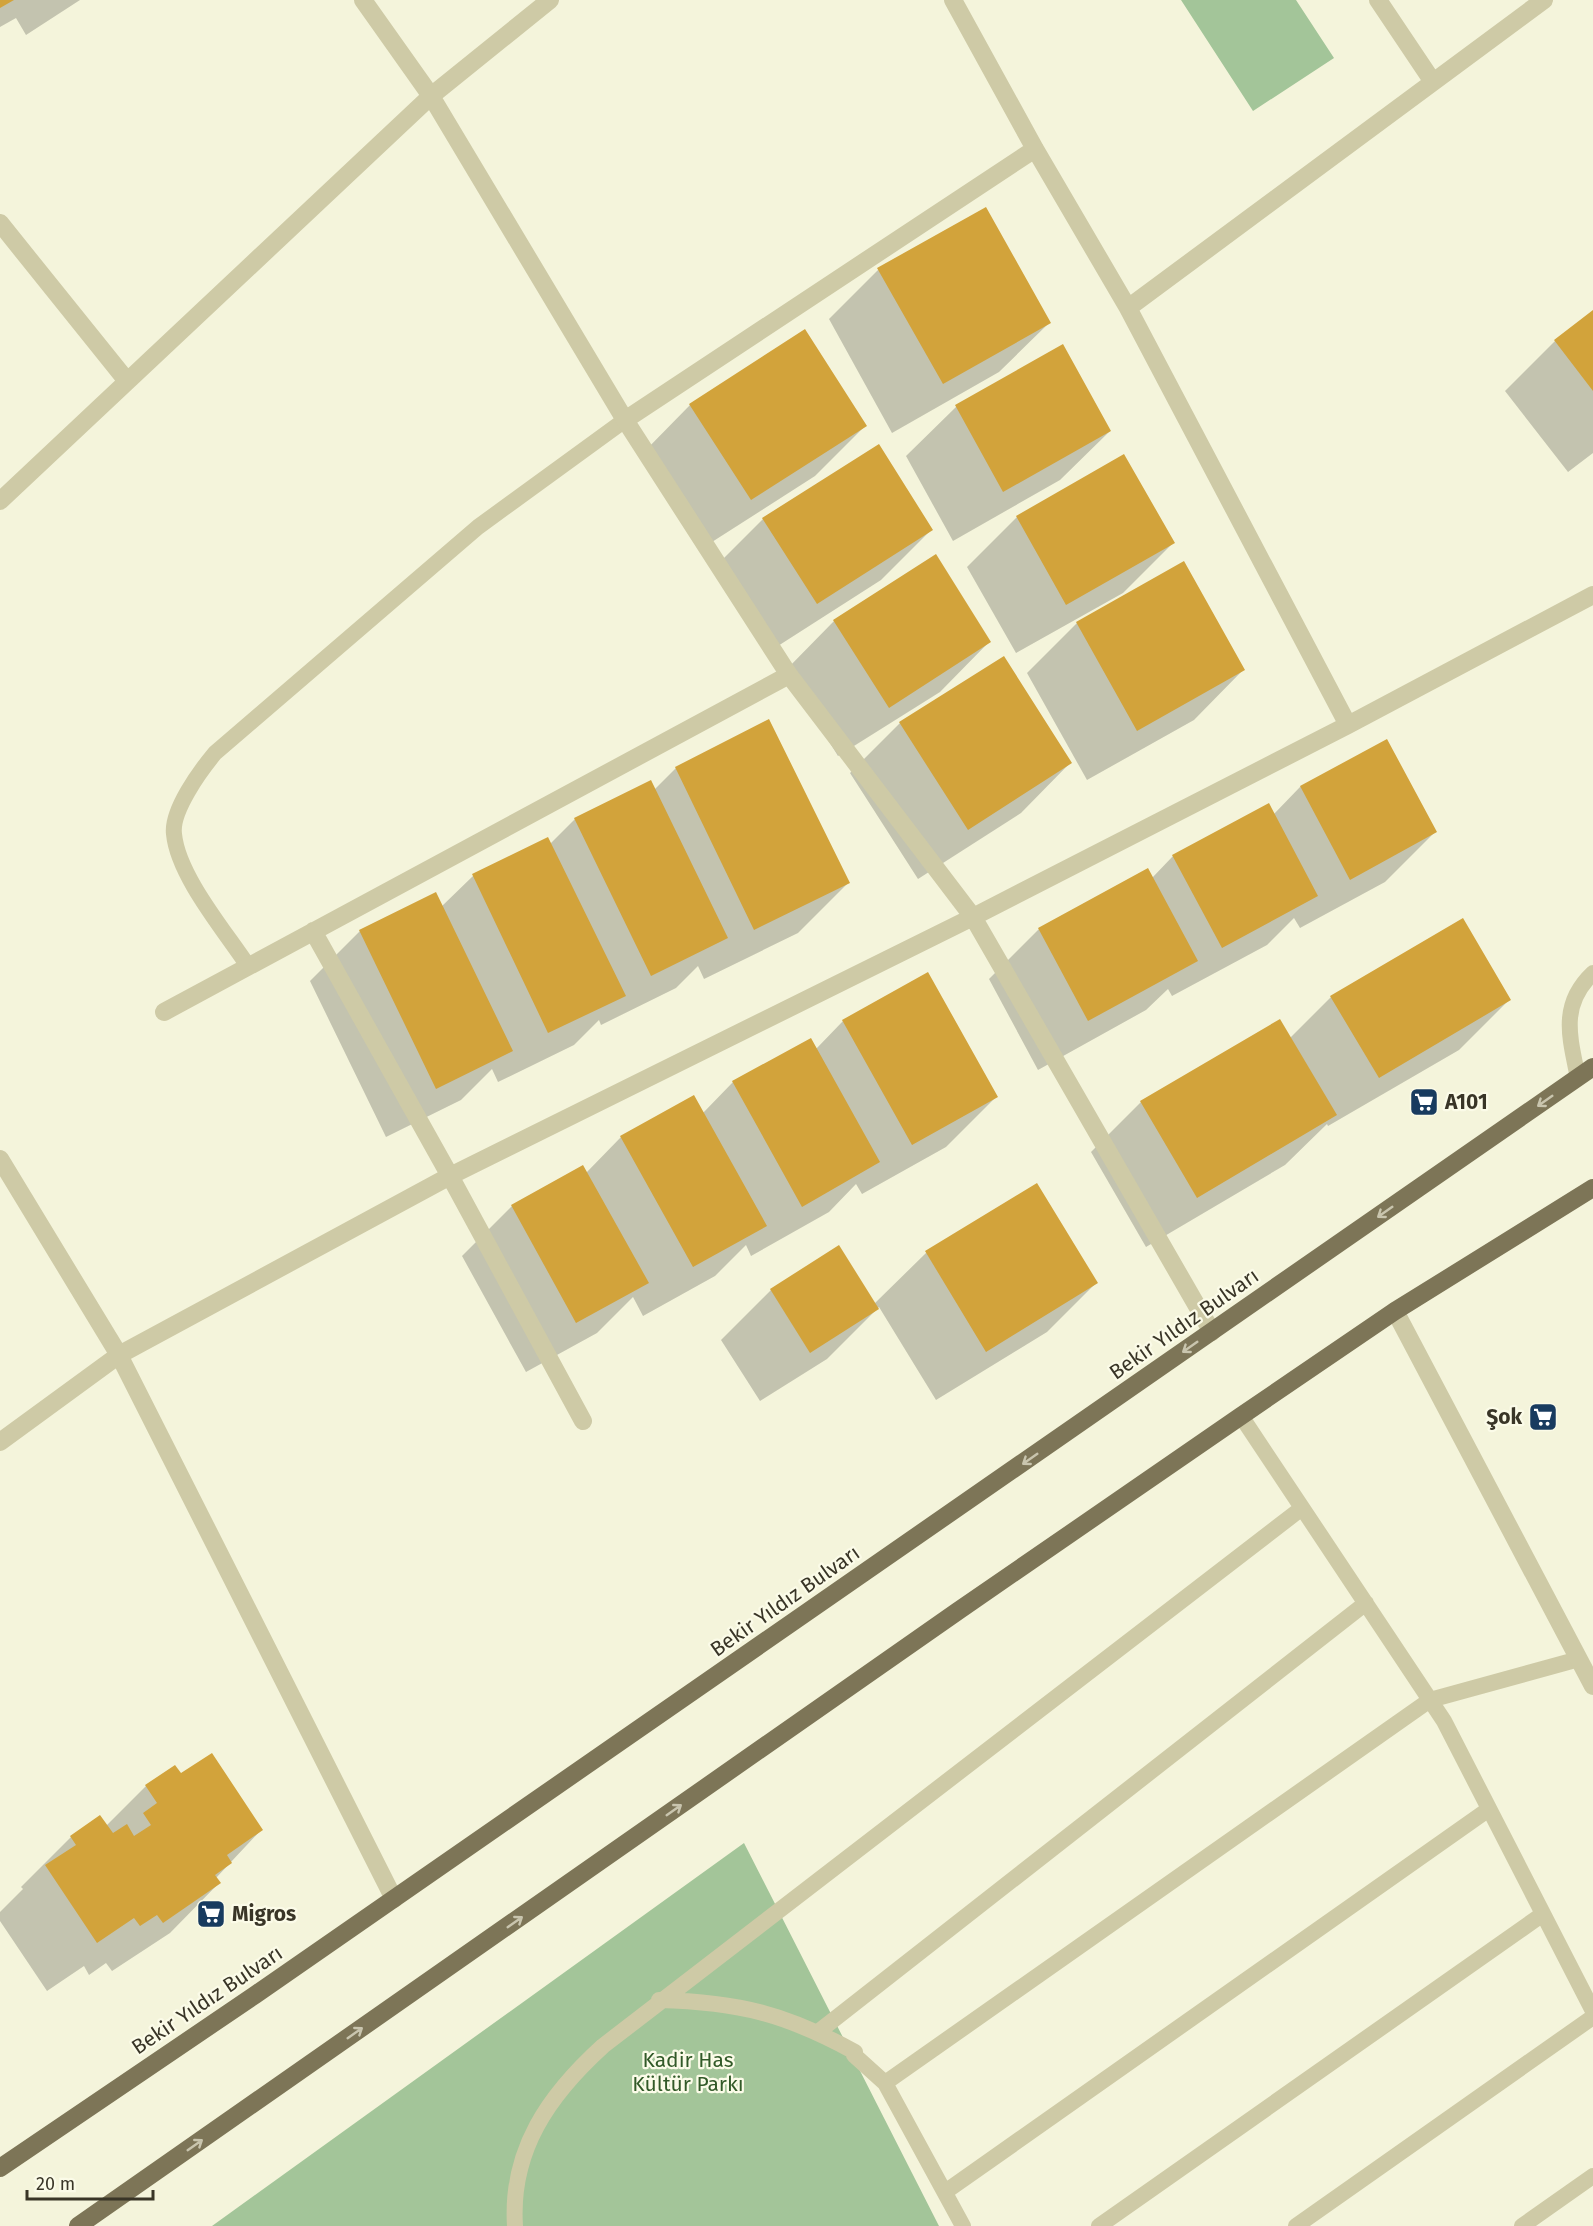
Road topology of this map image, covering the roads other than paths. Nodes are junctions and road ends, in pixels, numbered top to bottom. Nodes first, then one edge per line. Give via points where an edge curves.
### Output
1 (363, 0) edge
2 (550, 0) edge
3 (952, 0) edge
4 (1378, 0) edge
5 (1544, 0) edge
6 (1433, 82) junction
7 (431, 96) junction
8 (1035, 149) junction
9 (0, 223) edge
10 (1128, 308) junction
11 (127, 381) junction
12 (626, 420) junction
13 (0, 501) edge
14 (1593, 595) edge
15 (789, 675) junction
16 (1348, 725) junction
17 (973, 917) junction
18 (313, 931) junction
19 (249, 966) junction
20 (1593, 973) edge
21 (164, 1012) dead end
22 (1586, 1073) edge
23 (0, 1159) edge
24 (450, 1176) junction
25 (1593, 1188) edge
26 (1395, 1311) junction
27 (1212, 1332) junction
28 (119, 1355) junction
29 (1241, 1416) junction
30 (583, 1421) dead end
31 (0, 1442) edge
32 (1302, 1508) junction
33 (1366, 1603) junction
34 (1586, 1655) edge
35 (1593, 1686) edge
36 (1430, 1700) junction
37 (1489, 1809) junction
38 (394, 1899) junction
39 (1543, 1914) junction
40 (659, 2000) junction
41 (1593, 2011) edge
42 (1593, 2017) edge
43 (819, 2032) junction
44 (885, 2083) junction
45 (0, 2168) edge
46 (1593, 2176) edge
47 (945, 2192) junction
48 (80, 2225) edge
49 (514, 2226) edge
50 (963, 2226) edge
51 (1099, 2226) edge
52 (1296, 2226) edge
53 (1522, 2226) edge

1 - 7 street
2 - 7 street
3 - 8 street
4 - 6 street
5 - 6 street
6 - 10 street
7 - 11 street
7 - 12 street
8 - 10 street
8 - 12 street
9 - 11 street
10 - 16 street
11 - 13 street
12 - 15 street
12 - 19 lane via 478,527 215,753 199,772 178,812 173,833 186,873
14 - 16 street
15 - 17 street
15 - 18 street
16 - 17 street
17 - 24 street
17 - 27 street
18 - 19 street
18 - 24 street
19 - 21 street
20 - 22 lane via 1578,993 1568,1030
22 -> 27 main road, Bekir Yıldız Bulvarı
23 - 28 street
24 - 28 street
24 - 30 street
25 - 26 main road
26 - 29 main road
26 - 34 street
27 -> 38 main road, Bekir Yıldız Bulvarı
28 - 31 street
28 - 38 street
29 - 32 lane
48 -> 29 main road
32 - 33 lane
32 - 40 lane
33 - 36 lane
33 - 43 lane
34 - 35 street
34 - 36 lane
36 - 37 lane
36 - 44 lane
37 - 39 lane
37 - 47 lane
38 - 45 main road, Bekir Yıldız Bulvarı
39 - 41 lane
39 - 51 lane
40 - 43 lane via 741,2006
40 - 49 lane via 575,2071 546,2109 524,2153
42 - 52 lane
43 - 44 lane via 855,2052
44 - 47 lane
46 - 53 lane
47 - 50 lane

